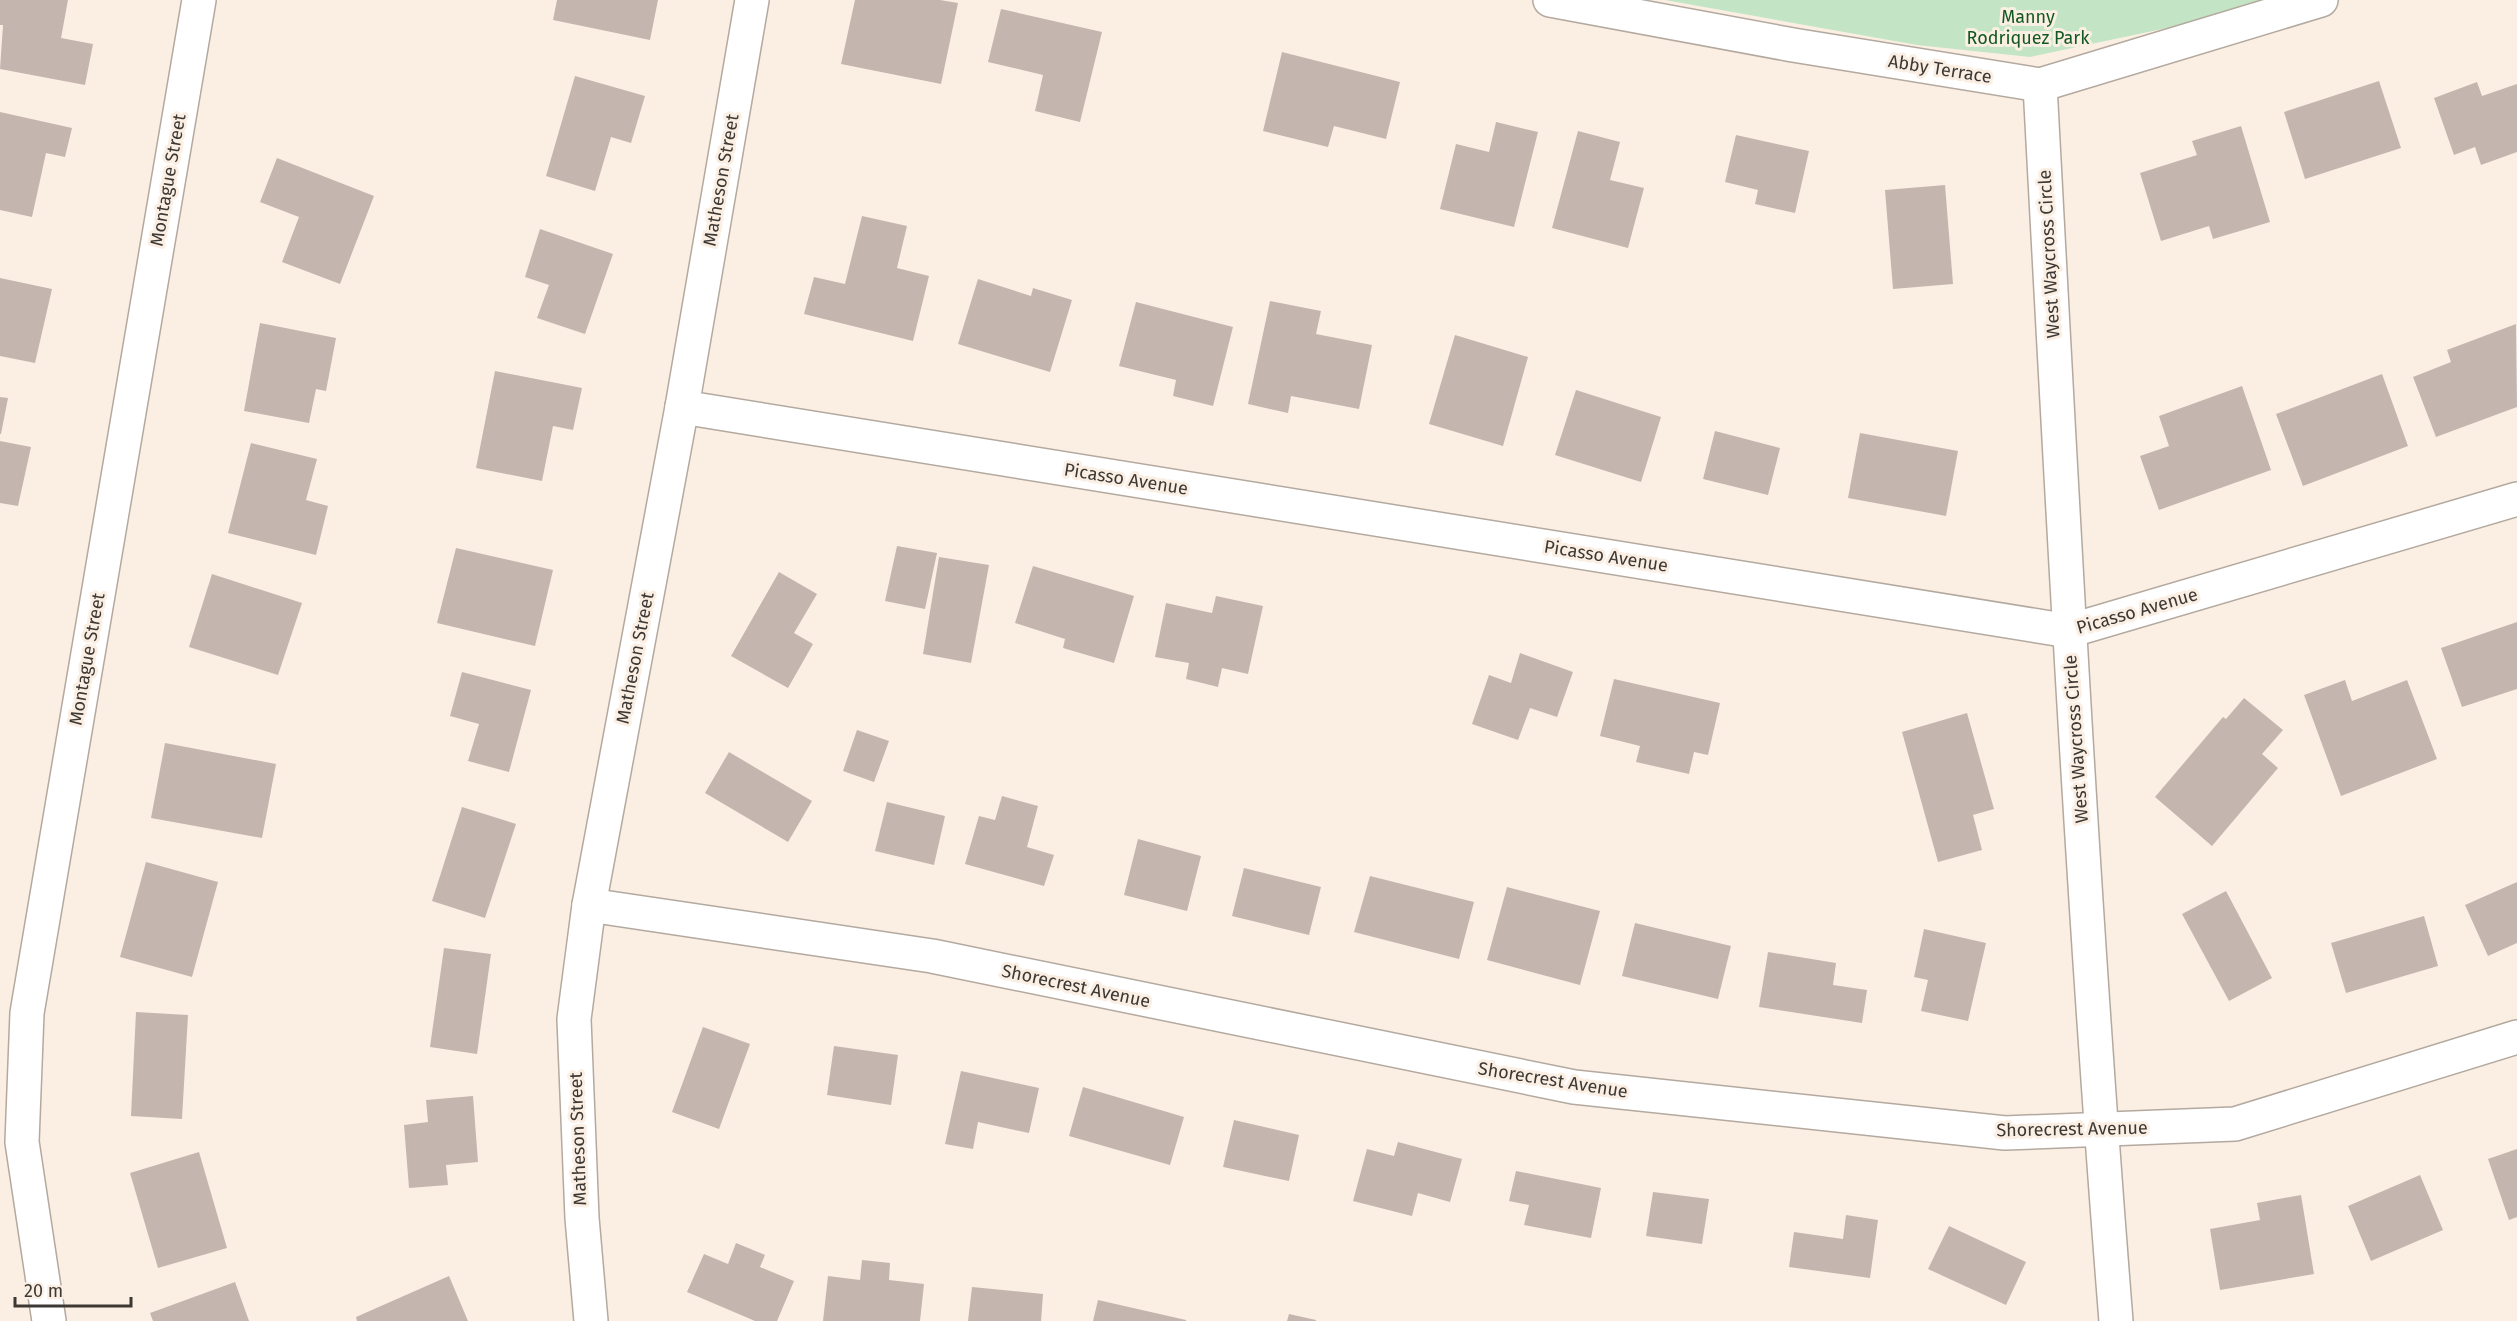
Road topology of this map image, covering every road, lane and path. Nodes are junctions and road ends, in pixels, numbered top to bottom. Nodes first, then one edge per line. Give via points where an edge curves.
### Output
1 (199, 0) edge
2 (752, 0) edge
3 (1550, 0) edge
4 (2321, 0) edge
5 (2040, 85) junction
6 (682, 407) junction
7 (2517, 499) edge
8 (2069, 631) junction
9 (589, 905) junction
10 (2517, 1037) edge
11 (2101, 1130) junction
12 (49, 1321) edge
13 (591, 1321) edge
14 (2116, 1321) edge

1 - 12 street, Montague Street via 27,1012 22,1142
2 - 6 street, Matheson Street
3 - 5 street, Abby Terrace
4 - 5 street, Abby Terrace
5 - 8 street, West Waycross Circle
6 - 8 street, Picasso Avenue
6 - 9 street, Matheson Street
7 - 8 street, Picasso Avenue
8 - 11 street, West Waycross Circle
9 - 11 street, Shorecrest Avenue via 932,956 1574,1087 2005,1133
9 - 13 street, Matheson Street via 574,1019 582,1218
10 - 11 street, Shorecrest Avenue via 2235,1124
11 - 14 street, West Waycross Circle

